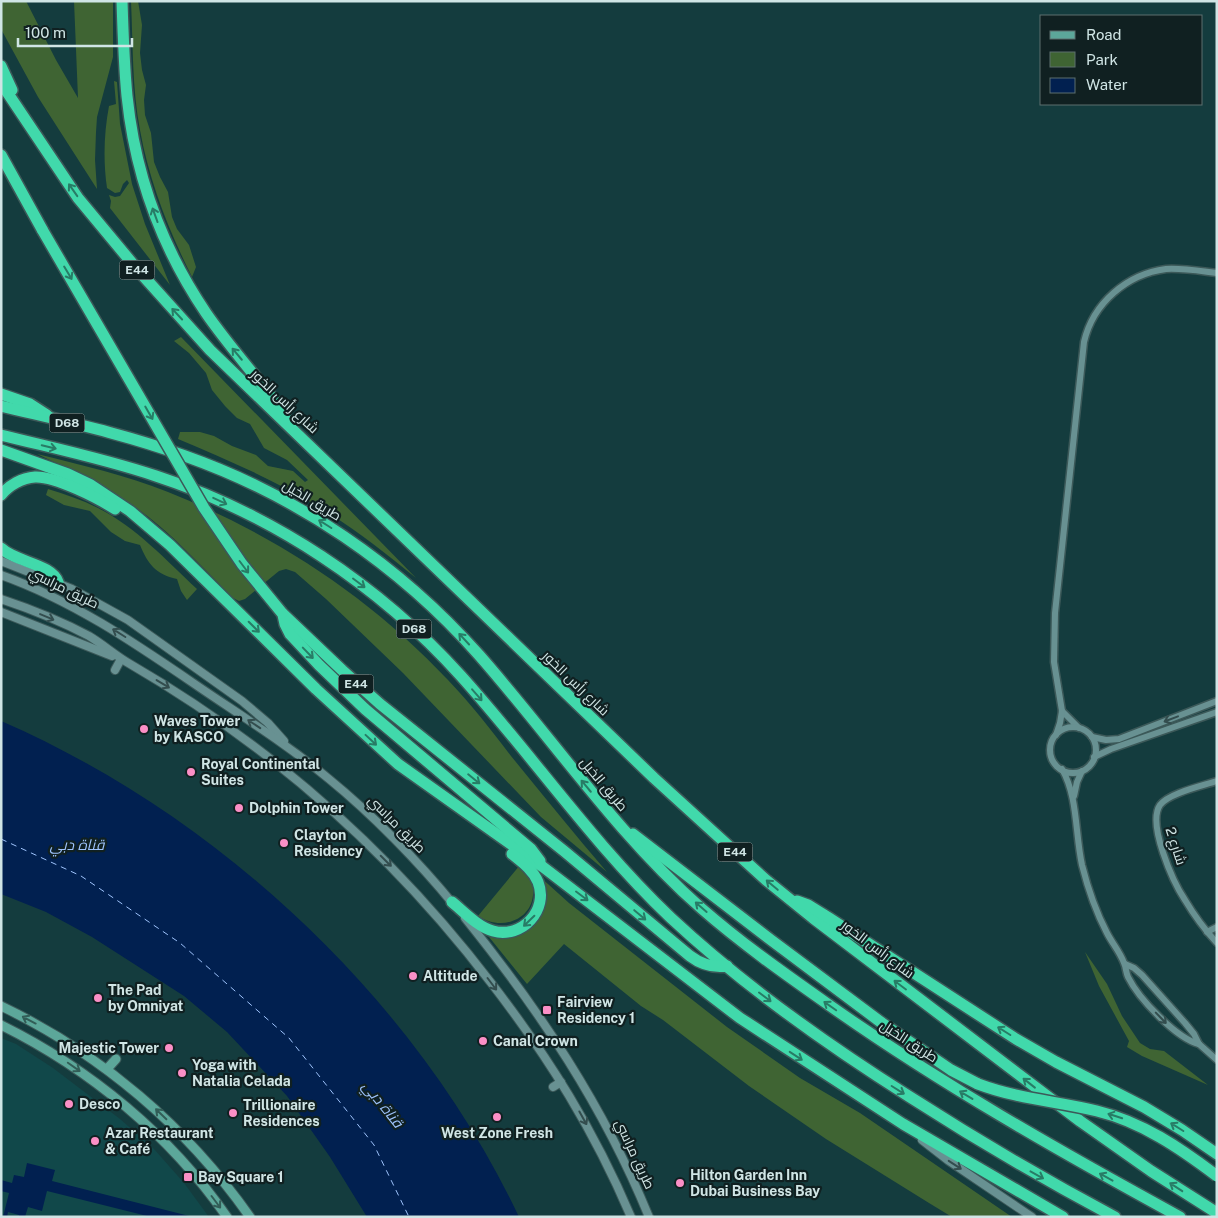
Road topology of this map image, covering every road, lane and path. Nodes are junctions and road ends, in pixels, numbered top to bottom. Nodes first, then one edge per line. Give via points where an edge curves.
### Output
1 (122, 1) edge
2 (1, 66) edge
3 (1, 83) edge
4 (27, 122) junction
5 (1, 155) edge
6 (1, 172) edge
7 (43, 231) junction
8 (1217, 273) edge
9 (1, 394) edge
10 (1, 406) edge
11 (50, 418) junction
12 (299, 434) junction
13 (1, 435) edge
14 (1, 450) edge
15 (1, 495) edge
16 (1, 548) edge
17 (1, 561) edge
18 (1, 575) edge
19 (206, 581) junction
20 (58, 582) junction
21 (1, 599) edge
22 (1, 612) edge
23 (282, 613) junction
24 (121, 659) junction
25 (115, 670) dead end
26 (1217, 701) edge
27 (1062, 711) junction
28 (1217, 712) edge
29 (1079, 728) junction
30 (1056, 735) junction
31 (1092, 737) junction
32 (294, 752) junction
33 (1094, 758) junction
34 (1062, 769) junction
35 (1082, 770) junction
36 (1217, 781) edge
37 (1074, 802) junction
38 (458, 808) junction
39 (617, 824) junction
40 (543, 867) junction
41 (789, 900) junction
42 (452, 902) junction
43 (1217, 927) edge
44 (1207, 932) junction
45 (1217, 943) edge
46 (1125, 964) junction
47 (727, 966) junction
48 (1155, 992) junction
49 (1146, 1001) junction
50 (1, 1006) edge
51 (1, 1025) edge
52 (1199, 1044) junction
53 (116, 1059) dead end
54 (1217, 1060) edge
55 (107, 1069) junction
56 (562, 1082) junction
57 (553, 1088) dead end
58 (903, 1124) junction
59 (1217, 1154) edge
60 (1217, 1176) edge
61 (1217, 1213) edge
62 (227, 1217) edge
63 (250, 1217) edge
64 (632, 1217) edge
65 (649, 1217) edge
66 (1032, 1217) edge
67 (1062, 1217) edge
68 (1115, 1217) edge
69 (1180, 1217) edge

12 -> 1 highway via 206,314 162,236 146,189 130,119
2 - 4 highway
3 - 4 highway, شارع رأس الخور / E44
12 -> 4 highway, شارع رأس الخور / E44 via 223,363 136,270 78,198
5 - 7 highway, E44
6 - 7 highway
7 -> 23 highway, E44, bridge via 204,508 242,564
8 - 27 street via 1176,269 1139,277 1108,299 1096,314 1084,342 1055,613 1054,662
9 - 11 highway via 30,404
10 - 11 highway, طريق الخيل / D68
39 -> 11 highway, طريق الخيل / D68 via 496,675 444,618 368,553 307,513 248,482 188,457
41 -> 12 highway, شارع رأس الخور / E44 via 607,734
13 -> 47 highway, D68 via 139,471 215,498 302,544 359,582 436,650 482,700 621,868 672,919
14 - 19 highway via 57,469 108,495 157,532
15 - 19 highway via 19,481 37,477 82,492 129,518
16 - 20 highway via 52,573
17 - 20 street
32 -> 18 street, طريق مراسي via 101,622 61,600
19 -> 38 highway via 377,746
20 - 32 street via 101,603 142,629 249,707
21 -> 24 street, طريق مراسي via 79,631
22 - 24 street via 12,620
23 -> 40 highway via 290,634 319,664 365,708 531,849
23 -> 47 highway, E44 via 360,687 697,961 711,967
24 - 25 street
24 -> 56 street, طريق مراسي via 248,741 305,786 369,844 456,938 526,1028
26 -> 31 street via 1119,739
27 - 29 street
27 - 30 street
28 - 33 street
29 - 30 street via 1064,729
29 - 31 street
30 - 34 street via 1051,753 1054,762
31 - 33 street
32 - 42 street, طريق مراسي via 364,810
33 - 35 street
34 - 35 street via 1070,772
34 - 37 street
35 - 37 street
36 - 44 street, شارع 2 via 1168,798 1159,807 1155,818 1176,884
37 - 46 street via 1078,845 1088,887 1104,927
38 - 40 highway
38 -> 42 highway via 467,820 529,868 541,894 537,912 531,920 507,932 486,928
60 -> 39 highway, bridge via 1154,1133 1127,1120 1099,1111 1014,1096 978,1084 944,1066
69 -> 39 highway, طريق الخيل via 988,1109 849,1019 720,924 678,887
40 -> 58 highway via 740,1018
59 -> 41 highway via 1157,1115 1008,1034 818,911
61 -> 41 highway, شارع رأس الخور / E44 via 1080,1121
42 - 65 street, طريق مراسي via 520,988 572,1065 616,1144
43 - 44 street
44 - 45 street, شارع 2
46 - 48 street via 1138,972
46 - 49 street via 1130,980
47 -> 68 highway via 814,1034 878,1077 1032,1172
48 - 49 street
48 - 52 street via 1190,1029
49 -> 52 street via 1179,1035
55 -> 50 main road via 59,1037
51 -> 62 main road via 42,1046 133,1113 190,1170
52 - 54 street
53 - 55 main road
63 -> 55 main road via 192,1145 157,1110
56 - 57 street
56 -> 64 street, طريق مراسي via 594,1138
58 -> 66 street via 949,1161
58 - 67 highway

